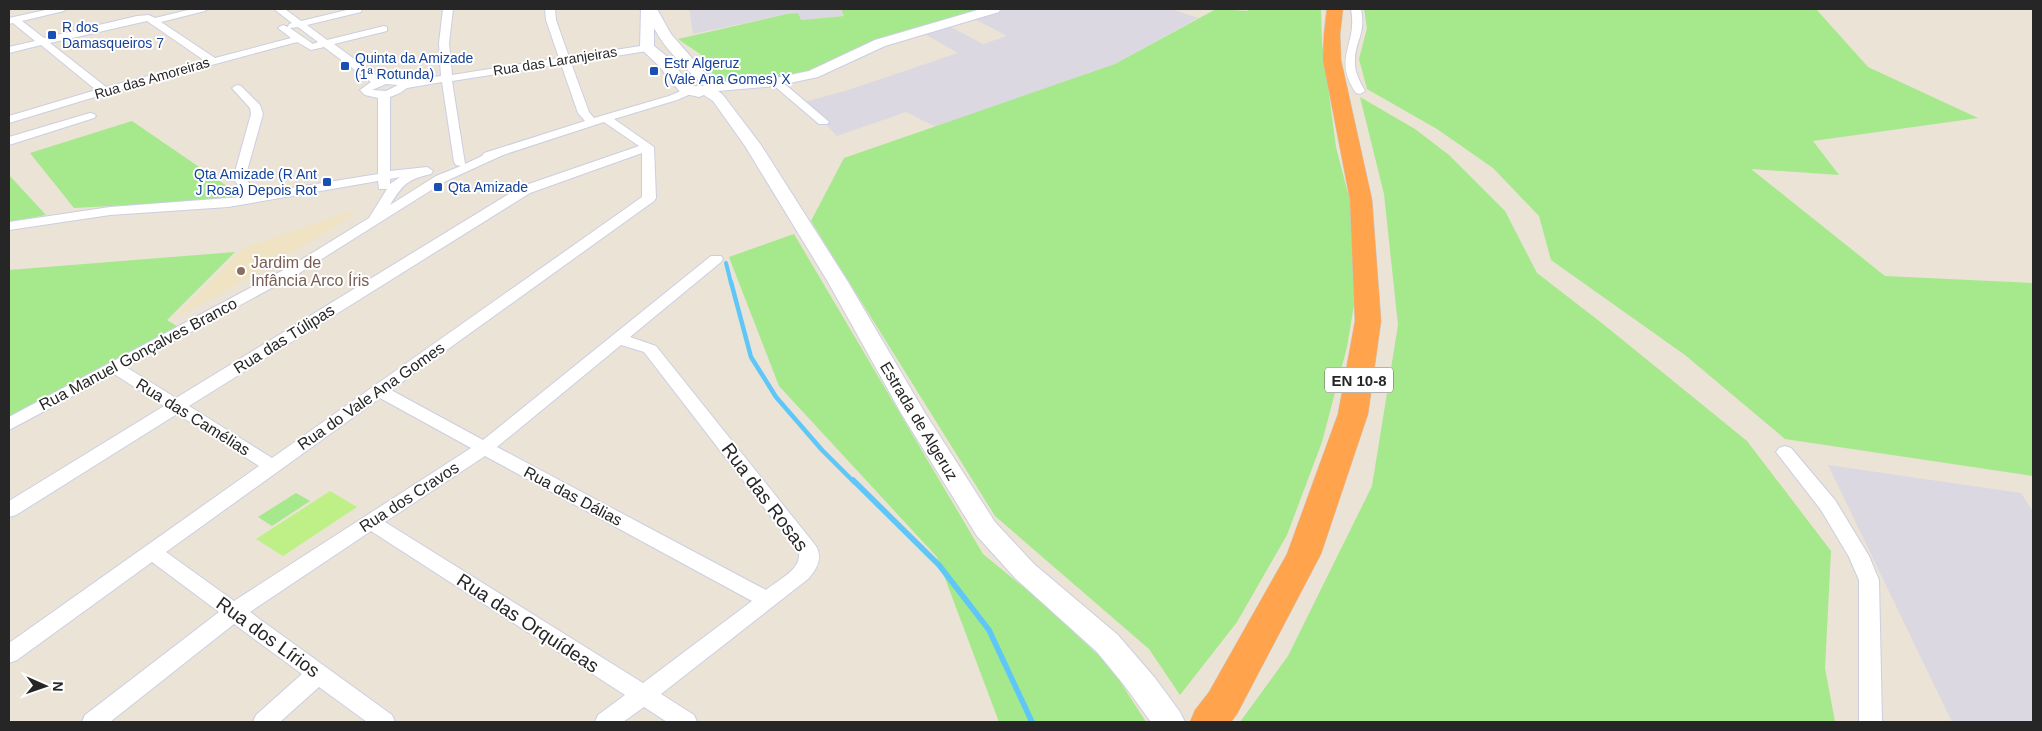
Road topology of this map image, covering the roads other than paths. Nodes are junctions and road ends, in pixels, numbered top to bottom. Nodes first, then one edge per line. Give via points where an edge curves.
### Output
1 (62, 9) edge
2 (180, 9) edge
3 (202, 9) edge
4 (279, 9) edge
5 (448, 9) edge
6 (550, 9) edge
7 (650, 9) edge
8 (994, 9) edge
9 (1335, 9) edge
10 (1356, 9) edge
11 (358, 10) dead end
12 (138, 19) junction
13 (11, 20) edge
14 (316, 20) junction
15 (154, 21) junction
16 (299, 24) junction
17 (384, 29) dead end
18 (297, 39) junction
19 (342, 40) junction
20 (42, 42) junction
21 (326, 44) junction
22 (672, 44) junction
23 (649, 48) junction
24 (9, 50) edge
25 (565, 59) junction
26 (212, 61) junction
27 (447, 77) junction
28 (378, 82) junction
29 (776, 82) junction
30 (404, 84) junction
31 (695, 86) junction
32 (237, 88) dead end
33 (104, 91) junction
34 (1360, 91) dead end
35 (384, 94) junction
36 (90, 116) dead end
37 (9, 120) edge
38 (599, 120) junction
39 (824, 122) dead end
40 (9, 141) edge
41 (648, 147) junction
42 (498, 154) junction
43 (460, 162) junction
44 (428, 171) junction
45 (383, 177) junction
46 (440, 179) junction
47 (418, 192) junction
48 (390, 194) junction
49 (250, 200) junction
50 (371, 223) junction
51 (9, 226) edge
52 (716, 259) dead end
53 (619, 339) junction
54 (114, 366) junction
55 (379, 391) junction
56 (176, 406) junction
57 (9, 424) edge
58 (484, 448) junction
59 (1786, 452) dead end
60 (272, 466) junction
61 (9, 510) edge
62 (371, 522) junction
63 (152, 552) junction
64 (767, 600) junction
65 (234, 612) junction
66 (9, 654) edge
67 (318, 674) junction
68 (642, 696) junction
69 (93, 722) edge
70 (264, 722) edge
71 (384, 722) edge
72 (606, 722) edge
73 (686, 722) edge
74 (1169, 722) edge
75 (1209, 722) edge
76 (1871, 722) edge

1 - 13 street
2 - 12 street
3 - 15 street
4 - 16 street
5 - 27 street via 443,29
6 - 25 street
7 - 22 main road, Estrada de Algeruz
7 - 23 main road, Estrada de Algeruz
8 - 29 main road via 880,43 813,74
9 - 75 highway, EN 10-8 via 1332,60 1361,200 1368,321 1354,414 1304,554
10 - 34 street via 1358,37 1349,58 1354,81
11 - 14 street
12 - 15 street
12 - 20 street
13 - 20 street
14 - 16 street
14 - 19 street
15 - 26 street
16 - 18 street via 283,28
16 - 21 street
17 - 19 street
18 - 21 street via 311,46
18 - 26 street, Rua das Amoreiras
19 - 21 street
20 - 24 street
20 - 33 street
21 - 28 street
22 - 23 main road via 662,50
22 - 31 main road, Estrada de Algeruz via 680,52
23 - 25 street, Rua das Laranjeiras
23 - 31 main road, Estrada de Algeruz
25 - 27 street, Rua das Laranjeiras
25 - 38 street via 584,113
26 - 33 street, Rua das Amoreiras
27 - 30 street, Rua das Laranjeiras
27 - 43 street
28 - 30 street via 399,81
28 - 35 street via 365,90 370,94
29 - 31 main road
29 - 39 street
30 - 35 street via 398,90
31 - 38 street, Rua Manuel Gonçalves Branco via 673,98
31 - 74 main road, Estrada de Algeruz via 718,98 753,145 838,282 913,413 996,542 1098,634 1127,665
32 - 49 street via 256,107 239,179 248,189
33 - 37 street, Rua das Amoreiras
35 - 45 street
36 - 40 street
38 - 41 street
38 - 42 street, Rua Manuel Gonçalves Branco
41 - 55 street, Rua do Vale Ana Gomes via 649,198
41 - 56 street, Rua das Túlipas via 525,190
42 - 43 street, Rua Manuel Gonçalves Branco
42 - 46 street, Rua Manuel Gonçalves Branco
43 - 44 street, Rua Manuel Gonçalves Branco
44 - 45 street
44 - 46 street via 444,173
44 - 48 street, Rua Manuel Gonçalves Branco via 403,180
45 - 48 street via 384,187
45 - 49 street
46 - 47 street, Rua Manuel Gonçalves Branco
47 - 48 street, Rua Manuel Gonçalves Branco via 405,197
47 - 50 street, Rua Manuel Gonçalves Branco
48 - 50 street, Rua Manuel Gonçalves Branco
49 - 51 street via 110,211
50 - 54 street, Rua Manuel Gonçalves Branco via 296,269
52 - 53 street, Rua dos Cravos
53 - 58 street, Rua dos Cravos
53 - 64 street, Rua das Rosas via 650,349 809,551 808,566
54 - 56 street, Rua das Camélias
54 - 57 street, Rua Manuel Gonçalves Branco
55 - 58 street, Rua das Dálias
55 - 60 street, Rua do Vale Ana Gomes
56 - 60 street, Rua das Camélias
56 - 61 street, Rua das Túlipas
58 - 62 street, Rua dos Cravos
58 - 64 street, Rua das Dálias
59 - 76 street via 1828,505 1860,556 1869,580
60 - 63 street, Rua do Vale Ana Gomes
62 - 65 street, Rua dos Cravos
62 - 68 street, Rua das Orquídeas
63 - 65 street, Rua dos Lírios
63 - 66 street, Rua do Vale Ana Gomes
64 - 68 street, Rua das Rosas
65 - 67 street, Rua dos Lírios
65 - 69 street, Rua dos Cravos
67 - 70 street
67 - 71 street, Rua dos Lírios
68 - 72 street, Rua das Rosas
68 - 73 street, Rua das Orquídeas

